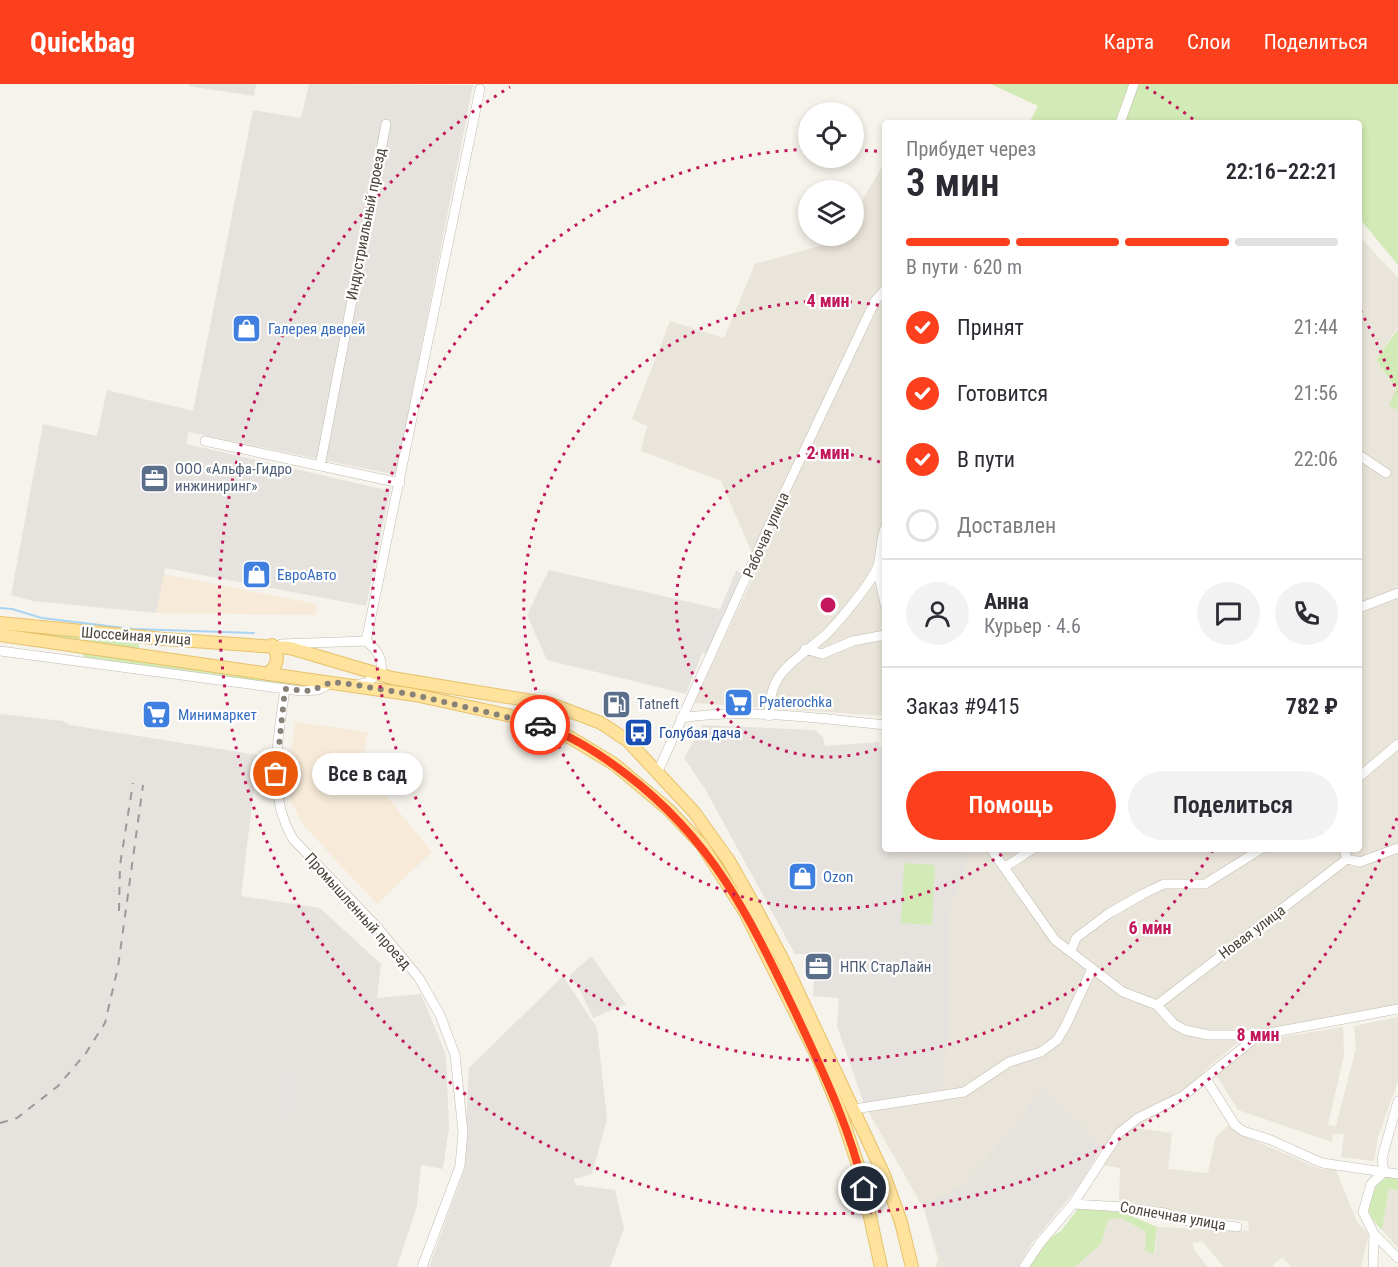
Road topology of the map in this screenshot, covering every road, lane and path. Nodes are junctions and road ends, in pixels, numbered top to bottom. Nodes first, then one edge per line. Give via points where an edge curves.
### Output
1 (1134, 84) edge
2 (480, 89) dead end
3 (1121, 120) edge
4 (386, 124) dead end
5 (882, 293) edge
6 (205, 441) dead end
7 (1362, 457) edge
8 (320, 466) junction
9 (1386, 472) dead end
10 (400, 483) junction
11 (882, 536) edge
12 (877, 567) junction
13 (882, 590) edge
14 (1398, 593) edge
15 (1362, 607) edge
16 (0, 623) edge
17 (0, 635) edge
18 (882, 636) edge
19 (366, 641) junction
20 (272, 645) junction
21 (805, 649) junction
22 (0, 651) edge
23 (267, 674) junction
24 (379, 675) junction
25 (332, 682) junction
26 (356, 685) junction
27 (285, 689) junction
28 (769, 716) junction
29 (681, 718) junction
30 (882, 726) edge
31 (1398, 744) edge
32 (658, 771) junction
33 (1362, 774) edge
34 (1398, 848) edge
35 (993, 852) edge
36 (1028, 852) edge
37 (1256, 852) edge
38 (1345, 852) edge
39 (1347, 860) junction
40 (1005, 867) junction
41 (1071, 951) junction
42 (1092, 969) junction
43 (1157, 1005) junction
44 (1398, 1009) edge
45 (1259, 1035) junction
46 (1206, 1079) junction
47 (1398, 1101) edge
48 (854, 1109) junction
49 (1393, 1136) edge
50 (1384, 1172) junction
51 (1398, 1174) edge
52 (1073, 1204) junction
53 (1237, 1227) dead end
54 (1374, 1234) junction
55 (1398, 1258) edge
56 (422, 1267) edge
57 (880, 1267) edge
58 (912, 1267) edge
59 (1024, 1267) edge
60 (1373, 1267) edge

1 - 3 street
2 - 10 street
4 - 8 street, Индустриальный проезд
5 - 29 street, Рабочая улица via 829,396
6 - 8 street
7 - 9 street
8 - 10 street
10 - 19 street
11 - 12 street
12 - 13 street
12 - 21 street via 824,637
14 - 15 street
16 - 20 main road, Шоссейная улица
17 - 23 main road, Шоссейная улица
18 - 21 street via 853,641 822,654
19 - 20 street
19 - 24 street via 380,657
20 - 23 main road via 278,661
20 - 24 main road, Шоссейная улица
21 - 28 street via 784,668 771,689
22 - 27 street
23 - 25 main road, Шоссейная улица
24 - 26 street
24 - 32 main road, Шоссейная улица via 530,700 577,712 628,741
25 - 26 main road, Шоссейная улица
25 - 27 street via 310,691
26 - 57 main road, Шоссейная улица via 516,717 571,738 638,783 702,845 745,912 819,1060 860,1172
27 - 56 street, Промышленный проезд via 276,766 278,799 287,829 419,978 440,1015 455,1055 463,1132 460,1166
28 - 29 street
28 - 30 street
29 - 32 street, Рабочая улица
31 - 33 street
32 - 48 main road, Шоссейная улица via 694,812 742,884
34 - 39 street via 1360,862
35 - 40 street
36 - 40 street
37 - 41 street via 1205,884 1164,884 1143,894 1076,938
38 - 39 street
39 - 43 street, Новая улица
40 - 41 street via 1050,933
41 - 42 street
42 - 43 street via 1123,992
42 - 48 street via 1065,1028 1041,1052 1008,1062 964,1092
43 - 45 street via 1174,1024 1194,1033
44 - 45 street
45 - 46 street
46 - 50 street via 1235,1125 1243,1131 1322,1163
46 - 52 street via 1119,1133
47 - 49 street
48 - 58 main road, Шоссейная улица via 893,1201
49 - 50 street via 1382,1158
50 - 51 street
50 - 54 street via 1371,1184 1363,1212
52 - 53 street, Солнечная улица via 1123,1207
52 - 59 street
54 - 55 street
54 - 60 street

